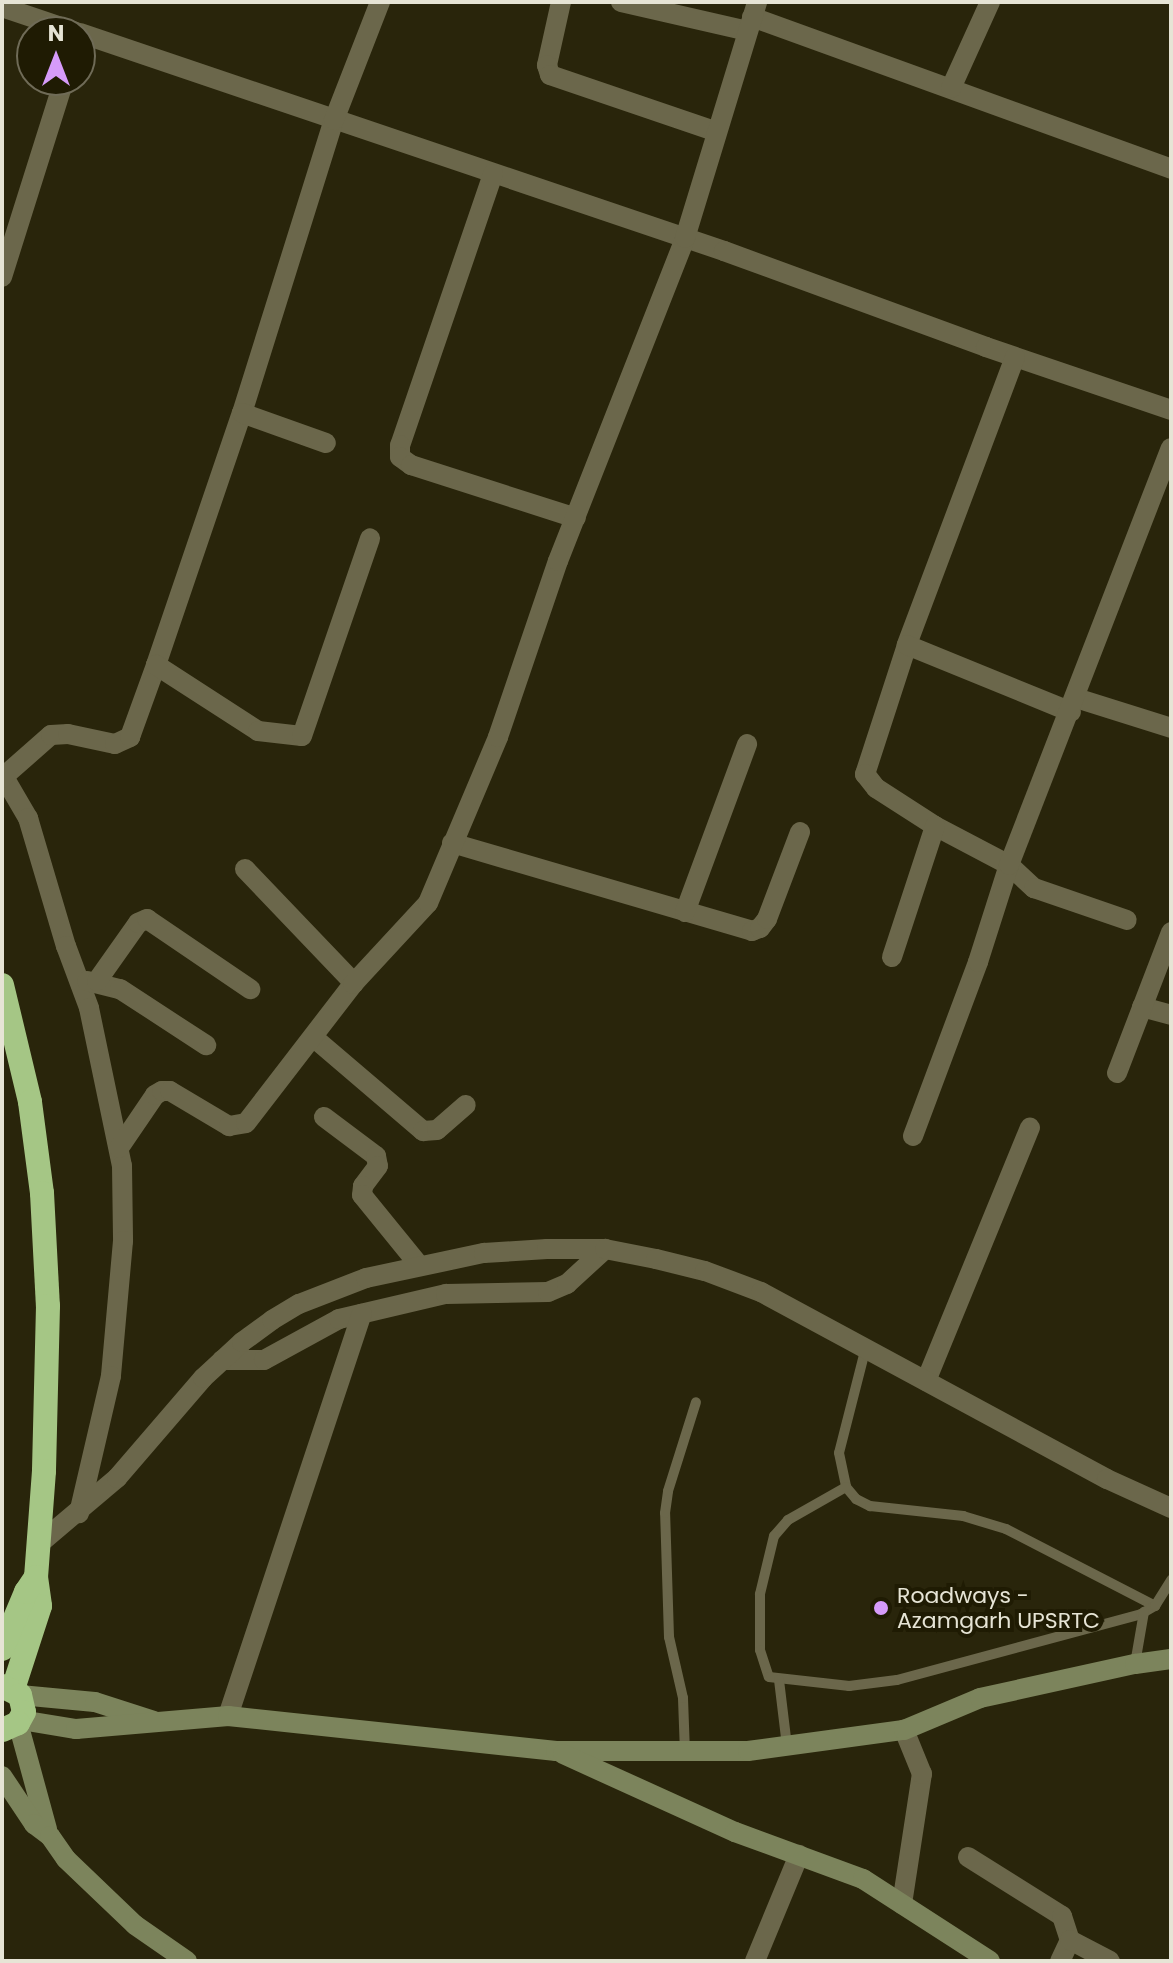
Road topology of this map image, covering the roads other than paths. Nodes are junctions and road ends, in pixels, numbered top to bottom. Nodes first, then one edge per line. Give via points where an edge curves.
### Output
1 (380, 2) edge
2 (561, 2) edge
3 (621, 2) edge
4 (990, 2) edge
5 (2, 7) edge
6 (40, 11) edge
7 (753, 17) edge
8 (96, 39) edge
9 (951, 88) junction
10 (59, 96) edge
11 (334, 120) junction
12 (717, 132) junction
13 (1171, 169) edge
14 (493, 174) junction
15 (685, 238) junction
16 (2, 277) edge
17 (1015, 357) junction
18 (1171, 410) edge
19 (242, 413) junction
20 (326, 443) dead end
21 (1171, 448) edge
22 (576, 518) junction
23 (370, 538) dead end
24 (907, 645) junction
25 (156, 665) junction
26 (1074, 705) junction
27 (1171, 728) edge
28 (747, 744) dead end
29 (3, 777) edge
30 (935, 826) junction
31 (800, 832) dead end
32 (452, 843) junction
33 (1009, 865) junction
34 (245, 869) dead end
35 (685, 912) junction
36 (1127, 920) dead end
37 (1171, 932) edge
38 (892, 957) dead end
39 (88, 981) junction
40 (354, 983) junction
41 (2, 985) edge
42 (250, 989) dead end
43 (1142, 1007) junction
44 (1171, 1015) edge
45 (313, 1037) junction
46 (206, 1045) dead end
47 (1117, 1073) dead end
48 (466, 1105) dead end
49 (324, 1117) dead end
50 (1030, 1128) dead end
51 (913, 1136) dead end
52 (119, 1148) junction
53 (605, 1249) junction
54 (418, 1264) junction
55 (362, 1314) junction
56 (866, 1347) junction
57 (222, 1360) junction
58 (926, 1381) junction
59 (696, 1402) dead end
60 (846, 1487) junction
61 (1171, 1508) edge
62 (79, 1513) junction
63 (40, 1543) junction
64 (36, 1577) junction
65 (1171, 1580) edge
66 (1155, 1606) junction
67 (1144, 1612) junction
68 (2, 1649) edge
69 (1171, 1659) edge
70 (1135, 1664) junction
71 (779, 1680) junction
72 (13, 1707) edge
73 (228, 1716) junction
74 (158, 1723) junction
75 (904, 1730) junction
76 (787, 1747) junction
77 (556, 1751) junction
78 (685, 1753) junction
79 (2, 1776) edge
80 (50, 1836) junction
81 (799, 1855) junction
82 (968, 1857) dead end
83 (902, 1904) junction
84 (1070, 1940) junction
85 (187, 1961) edge
86 (755, 1961) edge
87 (990, 1961) edge
88 (1060, 1961) edge
89 (1110, 1961) edge

1 - 11 street
2 - 12 street via 547,65 550,75
3 - 7 street
4 - 9 street
5 - 6 street
7 - 9 street
7 - 12 street
8 - 11 street
9 - 13 street
10 - 16 street
11 - 14 street
11 - 19 street
12 - 15 street
14 - 15 street
14 - 22 street via 400,457
15 - 17 street
15 - 22 street
17 - 18 street
17 - 24 street
19 - 20 street
19 - 25 street
21 - 26 street
22 - 32 street via 498,737
23 - 25 street via 302,736 258,731
24 - 26 street
24 - 30 street via 865,774 876,788
25 - 29 street via 130,737 115,744 51,735
26 - 27 street
26 - 33 street
28 - 35 street
29 - 39 street via 28,818
30 - 33 street
30 - 38 street
31 - 35 street via 760,928 744,931
32 - 35 street
32 - 40 street via 418,917
33 - 36 street via 1041,891
33 - 51 street
34 - 40 street
37 - 43 street
39 - 42 street via 147,919
39 - 46 street via 120,989
39 - 52 street
40 - 45 street
41 - 63 highway via 30,1102 42,1193 48,1306
43 - 44 street
43 - 47 street
45 - 48 street via 423,1131 437,1130
45 - 52 street via 246,1123 229,1126 162,1091
49 - 54 street via 376,1156 378,1166 362,1195
50 - 58 street
52 - 62 street via 124,1217 111,1376
53 - 54 street via 484,1253
53 - 55 street via 567,1284 548,1292 446,1294
53 - 56 street via 705,1271 761,1292
54 - 57 street via 299,1304
55 - 57 street via 339,1319 264,1360
55 - 73 street
56 - 58 street
56 - 60 lane via 839,1453
57 - 62 street
58 - 61 street
59 - 78 lane via 665,1513 669,1637 683,1698
60 - 66 lane via 870,1506 963,1516 1006,1529
60 - 71 lane via 788,1520 774,1536 760,1594 760,1650 763,1668
62 - 63 street
63 - 64 highway
64 - 68 highway
64 - 72 highway via 38,1620
65 - 66 lane
66 - 67 lane
67 - 70 lane
67 - 71 lane via 872,1686
69 - 70 street
70 - 75 street via 980,1698
71 - 76 lane
72 - 74 street via 95,1702
72 - 74 street via 76,1729
72 - 80 street
73 - 74 street
73 - 77 street
75 - 76 street
75 - 83 street via 922,1774
76 - 78 street
77 - 78 street
77 - 81 street via 735,1832
79 - 80 street via 34,1824
80 - 85 street via 66,1859 135,1925
81 - 83 street via 863,1879
81 - 86 street
82 - 84 street via 1062,1916
83 - 87 street
84 - 88 street
84 - 89 street

